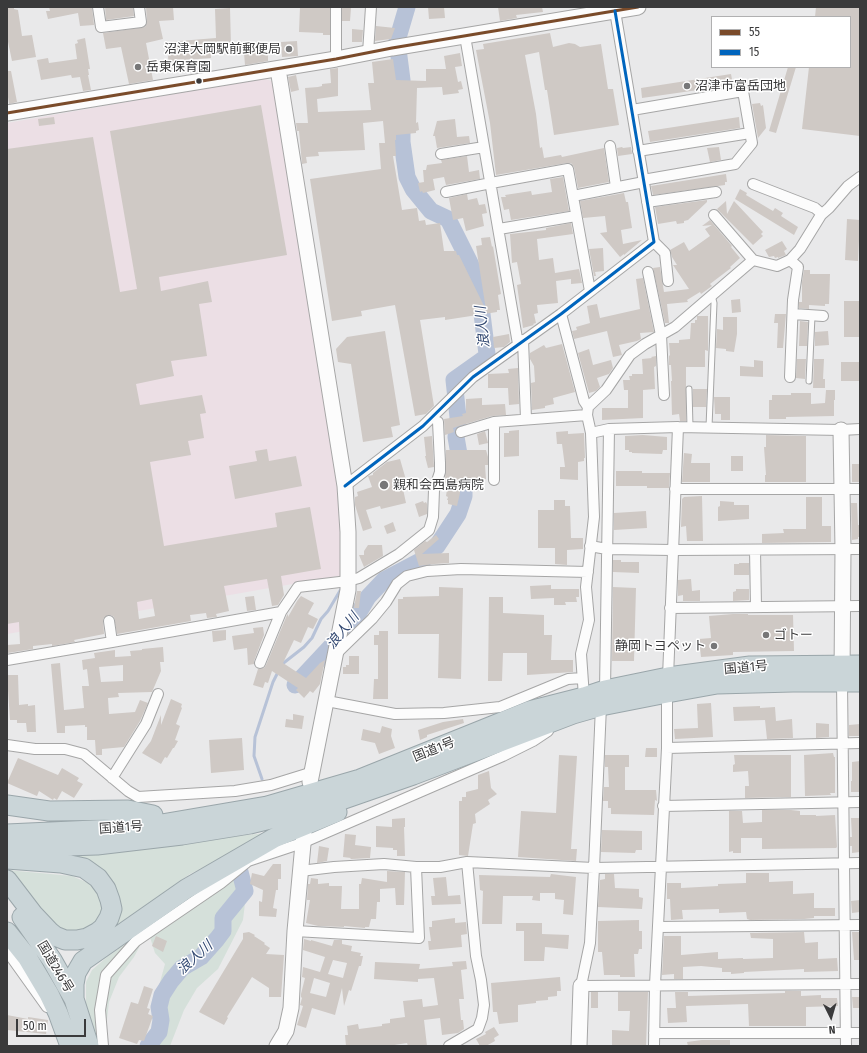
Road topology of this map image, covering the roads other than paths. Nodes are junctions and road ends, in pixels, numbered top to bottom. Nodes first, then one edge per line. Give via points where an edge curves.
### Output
1 (98, 7) edge
2 (139, 7) edge
3 (336, 7) edge
4 (370, 7) edge
5 (638, 7) edge
6 (618, 9) edge
7 (465, 36) junction
8 (368, 53) junction
9 (336, 59) junction
10 (278, 69) junction
11 (632, 110) junction
12 (7, 113) edge
13 (750, 133) junction
14 (610, 146) dead end
15 (484, 147) junction
16 (638, 151) junction
17 (441, 154) dead end
18 (860, 178) edge
19 (644, 181) junction
20 (490, 183) junction
21 (753, 184) dead end
22 (616, 187) junction
23 (446, 192) dead end
24 (716, 192) dead end
25 (573, 196) junction
26 (647, 202) junction
27 (822, 214) junction
28 (576, 216) junction
29 (714, 216) dead end
30 (498, 229) junction
31 (654, 242) junction
32 (753, 260) junction
33 (790, 260) junction
34 (648, 272) dead end
35 (668, 281) dead end
36 (590, 291) junction
37 (712, 295) junction
38 (561, 314) junction
39 (792, 314) junction
40 (812, 316) junction
41 (823, 316) dead end
42 (660, 336) junction
43 (521, 342) junction
44 (790, 377) dead end
45 (809, 381) dead end
46 (689, 389) dead end
47 (664, 395) dead end
48 (588, 411) junction
49 (526, 419) junction
50 (438, 422) dead end
51 (494, 422) junction
52 (678, 427) junction
53 (690, 427) junction
54 (710, 427) junction
55 (609, 428) junction
56 (860, 429) edge
57 (842, 430) junction
58 (461, 432) dead end
59 (590, 433) junction
60 (494, 480) dead end
61 (345, 486) junction
62 (675, 489) junction
63 (860, 489) edge
64 (842, 490) junction
65 (590, 546) junction
66 (607, 549) junction
67 (843, 549) junction
68 (860, 549) edge
69 (672, 550) junction
70 (755, 550) junction
71 (588, 572) junction
72 (348, 581) junction
73 (756, 606) junction
74 (842, 606) junction
75 (860, 606) edge
76 (670, 608) junction
77 (280, 612) junction
78 (109, 621) dead end
79 (112, 642) junction
80 (336, 651) junction
81 (7, 660) edge
82 (260, 663) dead end
83 (851, 674) edge
84 (582, 678) junction
85 (668, 685) junction
86 (158, 694) dead end
87 (584, 697) junction
88 (603, 698) junction
89 (327, 702) junction
90 (573, 714) junction
91 (860, 743) edge
92 (842, 744) junction
93 (7, 745) edge
94 (667, 748) junction
95 (413, 775) junction
96 (312, 777) joint
97 (112, 778) junction
98 (360, 780) junction
99 (843, 802) junction
100 (860, 802) edge
101 (7, 805) edge
102 (663, 806) junction
103 (153, 815) junction
104 (7, 822) edge
105 (7, 834) edge
106 (303, 838) junction
107 (7, 848) edge
108 (7, 858) edge
109 (467, 862) junction
110 (844, 863) junction
111 (860, 863) edge
112 (416, 867) junction
113 (661, 867) junction
114 (594, 868) junction
115 (300, 871) junction
116 (7, 880) edge
117 (7, 896) edge
118 (7, 916) edge
119 (844, 926) junction
120 (860, 926) edge
121 (658, 927) junction
122 (7, 932) edge
123 (295, 932) junction
124 (7, 951) edge
125 (36, 955) junction
126 (83, 961) junction
127 (56, 966) junction
128 (844, 984) junction
129 (860, 984) edge
130 (655, 985) junction
131 (581, 986) junction
132 (74, 1000) junction
133 (654, 1033) junction
134 (845, 1033) junction
135 (860, 1033) edge
136 (63, 1046) edge
137 (70, 1046) edge
138 (77, 1046) edge
139 (88, 1046) edge
140 (103, 1046) edge
141 (277, 1046) edge
142 (449, 1046) edge
143 (579, 1046) edge
144 (654, 1046) edge
145 (846, 1046) edge

1 - 2 street via 101,27 141,22
3 - 9 street
4 - 8 street
5 - 6 street
6 - 7 street
6 - 11 street
7 - 8 street
7 - 15 street
8 - 9 street
9 - 10 street
10 - 12 street
10 - 61 street
11 - 13 street via 743,91
11 - 16 street
13 - 16 street
13 - 19 street via 752,143 735,164
14 - 22 street
15 - 17 street
15 - 20 street
16 - 19 street
18 - 27 street via 848,186
19 - 22 street
19 - 26 street
20 - 23 street
20 - 25 street via 568,170
20 - 30 street
21 - 27 street via 815,208
22 - 25 street
24 - 26 street
25 - 28 street
26 - 31 street
27 - 33 street
28 - 30 street
28 - 36 street
29 - 32 street
30 - 43 street
31 - 35 street via 665,253
31 - 36 street
32 - 33 street via 777,266
32 - 37 street
33 - 39 street via 798,267
34 - 42 street
36 - 38 street
37 - 42 street via 675,327
37 - 54 lane via 714,302
38 - 43 street
38 - 48 street
39 - 40 street
39 - 44 street
40 - 41 street
40 - 45 lane
42 - 47 street
42 - 48 street via 630,355
43 - 49 street
43 - 61 street via 473,377 423,426
46 - 53 lane
48 - 49 street
48 - 59 street
49 - 51 street
50 - 72 street via 440,472 434,490 433,517 429,530 399,554 359,578
51 - 58 street
51 - 60 street
52 - 53 street
52 - 55 street
52 - 62 street
53 - 54 street
54 - 57 street
55 - 59 street
55 - 66 street
56 - 57 street
57 - 64 street
59 - 65 street via 594,517
61 - 72 street
62 - 64 street
62 - 69 street
63 - 64 street
64 - 67 street
65 - 66 street
65 - 71 street
66 - 69 street
66 - 88 street
67 - 68 street
67 - 70 street
67 - 74 street
69 - 70 street
69 - 76 street
70 - 73 street
71 - 80 street via 461,569 427,571 407,576 397,584 372,619
71 - 84 street via 586,587 589,620 581,654
72 - 77 street via 298,587
72 - 80 street
73 - 74 street
73 - 76 street
74 - 75 street
74 - 83 street
76 - 85 street
77 - 79 street
77 - 82 street
78 - 79 street
79 - 81 street
80 - 89 street
83 - 85 highway, 国道1号 via 750,666
83 - 92 street
84 - 87 street
84 - 89 street via 568,679 500,707 444,713 395,714
85 - 88 highway, 国道1号
85 - 94 street
86 - 97 street via 146,724
87 - 88 highway, 国道1号
87 - 98 highway, 国道1号 via 529,711
88 - 90 highway, 国道1号
88 - 114 street
89 - 96 street
90 - 95 highway, 国道1号
90 - 106 street via 533,741 503,756
91 - 92 street
92 - 94 street
92 - 99 street
93 - 97 street via 35,749 65,749 84,754
94 - 102 street
95 - 107 highway, 国道1号 via 344,799 250,824 97,845
95 - 126 highway via 402,786 274,838 186,888
96 - 97 street via 235,791 138,797
98 - 103 highway via 334,780
98 - 105 highway, 国道1号 via 267,806 138,828
99 - 100 street
99 - 102 street
99 - 110 street
101 - 103 highway via 49,811 128,810
102 - 113 street
103 - 104 highway via 111,820
106 - 115 street
106 - 140 street via 248,861 221,883 136,941 106,975 100,1010
108 - 116 highway via 84,868 98,878 106,889 112,909 103,928 98,932 87,938 65,940 50,932
109 - 112 street via 440,867
109 - 114 street
109 - 142 street via 476,956 484,1005 478,1029
110 - 111 street
110 - 113 street
110 - 119 street
112 - 115 street via 384,864
112 - 123 street via 419,938
113 - 114 street
113 - 121 street
114 - 131 street via 590,943
115 - 123 street
117 - 127 highway, 国道246号
118 - 125 highway, 国道246号
119 - 120 street
119 - 121 street
119 - 128 street
121 - 130 street
122 - 137 highway via 27,957 49,994
123 - 141 street via 291,1008 286,1031
124 - 136 street via 51,1013
125 - 127 highway
125 - 138 highway, 国道246号 via 60,995
126 - 127 highway
126 - 132 highway via 76,973
127 - 132 highway, 国道246号
128 - 129 street
128 - 130 street
128 - 134 street
130 - 131 street
130 - 133 street
131 - 143 street
132 - 139 highway, 国道246号
133 - 134 street
133 - 144 street
134 - 135 street
134 - 145 street

